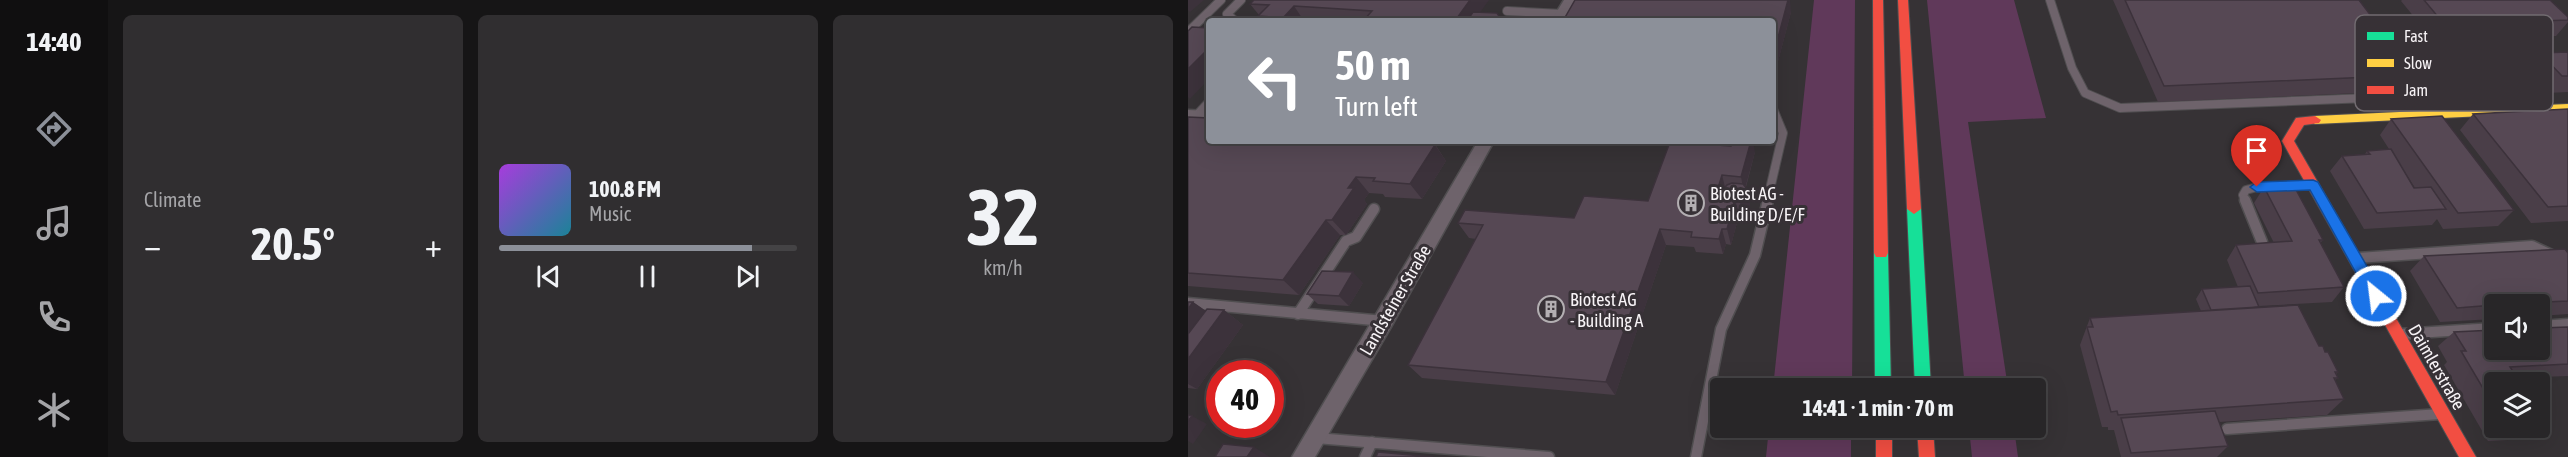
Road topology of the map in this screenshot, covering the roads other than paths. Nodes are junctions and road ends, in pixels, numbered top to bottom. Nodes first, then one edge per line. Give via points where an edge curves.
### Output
1 (1221, 0) edge
2 (1241, 0) edge
3 (1571, 0) edge
4 (1878, 0) edge
5 (1904, 0) edge
6 (2050, 0) edge
7 (1507, 11) dead end
8 (1232, 18) edge
9 (1561, 18) edge
10 (1188, 32) edge
11 (2355, 99) edge
12 (2568, 108) edge
13 (2553, 109) edge
14 (2511, 111) edge
15 (1776, 113) edge
16 (1776, 143) edge
17 (1484, 144) edge
18 (1776, 144) edge
19 (2313, 185) junction
20 (1374, 209) dead end
21 (2262, 242) edge
22 (2355, 258) junction
23 (2568, 267) edge
24 (1188, 303) edge
25 (1298, 314) junction
26 (1384, 321) junction
27 (2568, 324) edge
28 (2550, 325) edge
29 (2484, 329) edge
30 (2398, 334) junction
31 (1883, 378) edge
32 (1923, 378) edge
33 (2443, 414) junction
34 (2227, 429) dead end
35 (1314, 438) junction
36 (1884, 438) edge
37 (1926, 438) edge
38 (1372, 442) junction
39 (1303, 457) edge
40 (1365, 457) edge
41 (1549, 457) edge
42 (1696, 457) edge
43 (1884, 457) edge
44 (1927, 457) edge
45 (2468, 457) edge

1 - 10 lane
2 - 8 lane via 1227,14
3 - 9 street
4 - 31 main road
5 - 32 main road
6 - 11 lane via 2072,68 2085,93 2120,108
7 - 9 lane
12 - 13 main road, Daimlerstraße
14 - 19 main road, Daimlerstraße via 2300,122 2288,141
15 - 16 lane via 1783,133
17 - 26 street, Landsteiner Straße
18 - 42 lane via 1755,255 1721,329
19 - 21 lane via 2246,190 2245,205
19 - 22 main road, Daimlerstraße
20 - 25 lane via 1356,237 1346,241
22 - 23 lane via 2532,246
22 - 30 main road, Daimlerstraße
24 - 25 lane
25 - 26 lane
26 - 35 street, Landsteiner Straße
27 - 28 lane
29 - 30 lane
30 - 33 main road, Daimlerstraße
33 - 34 lane
33 - 45 main road, Daimlerstraße
35 - 38 lane
35 - 39 street, Landsteiner Straße
36 - 43 main road
37 - 44 main road
38 - 40 lane
38 - 41 lane

